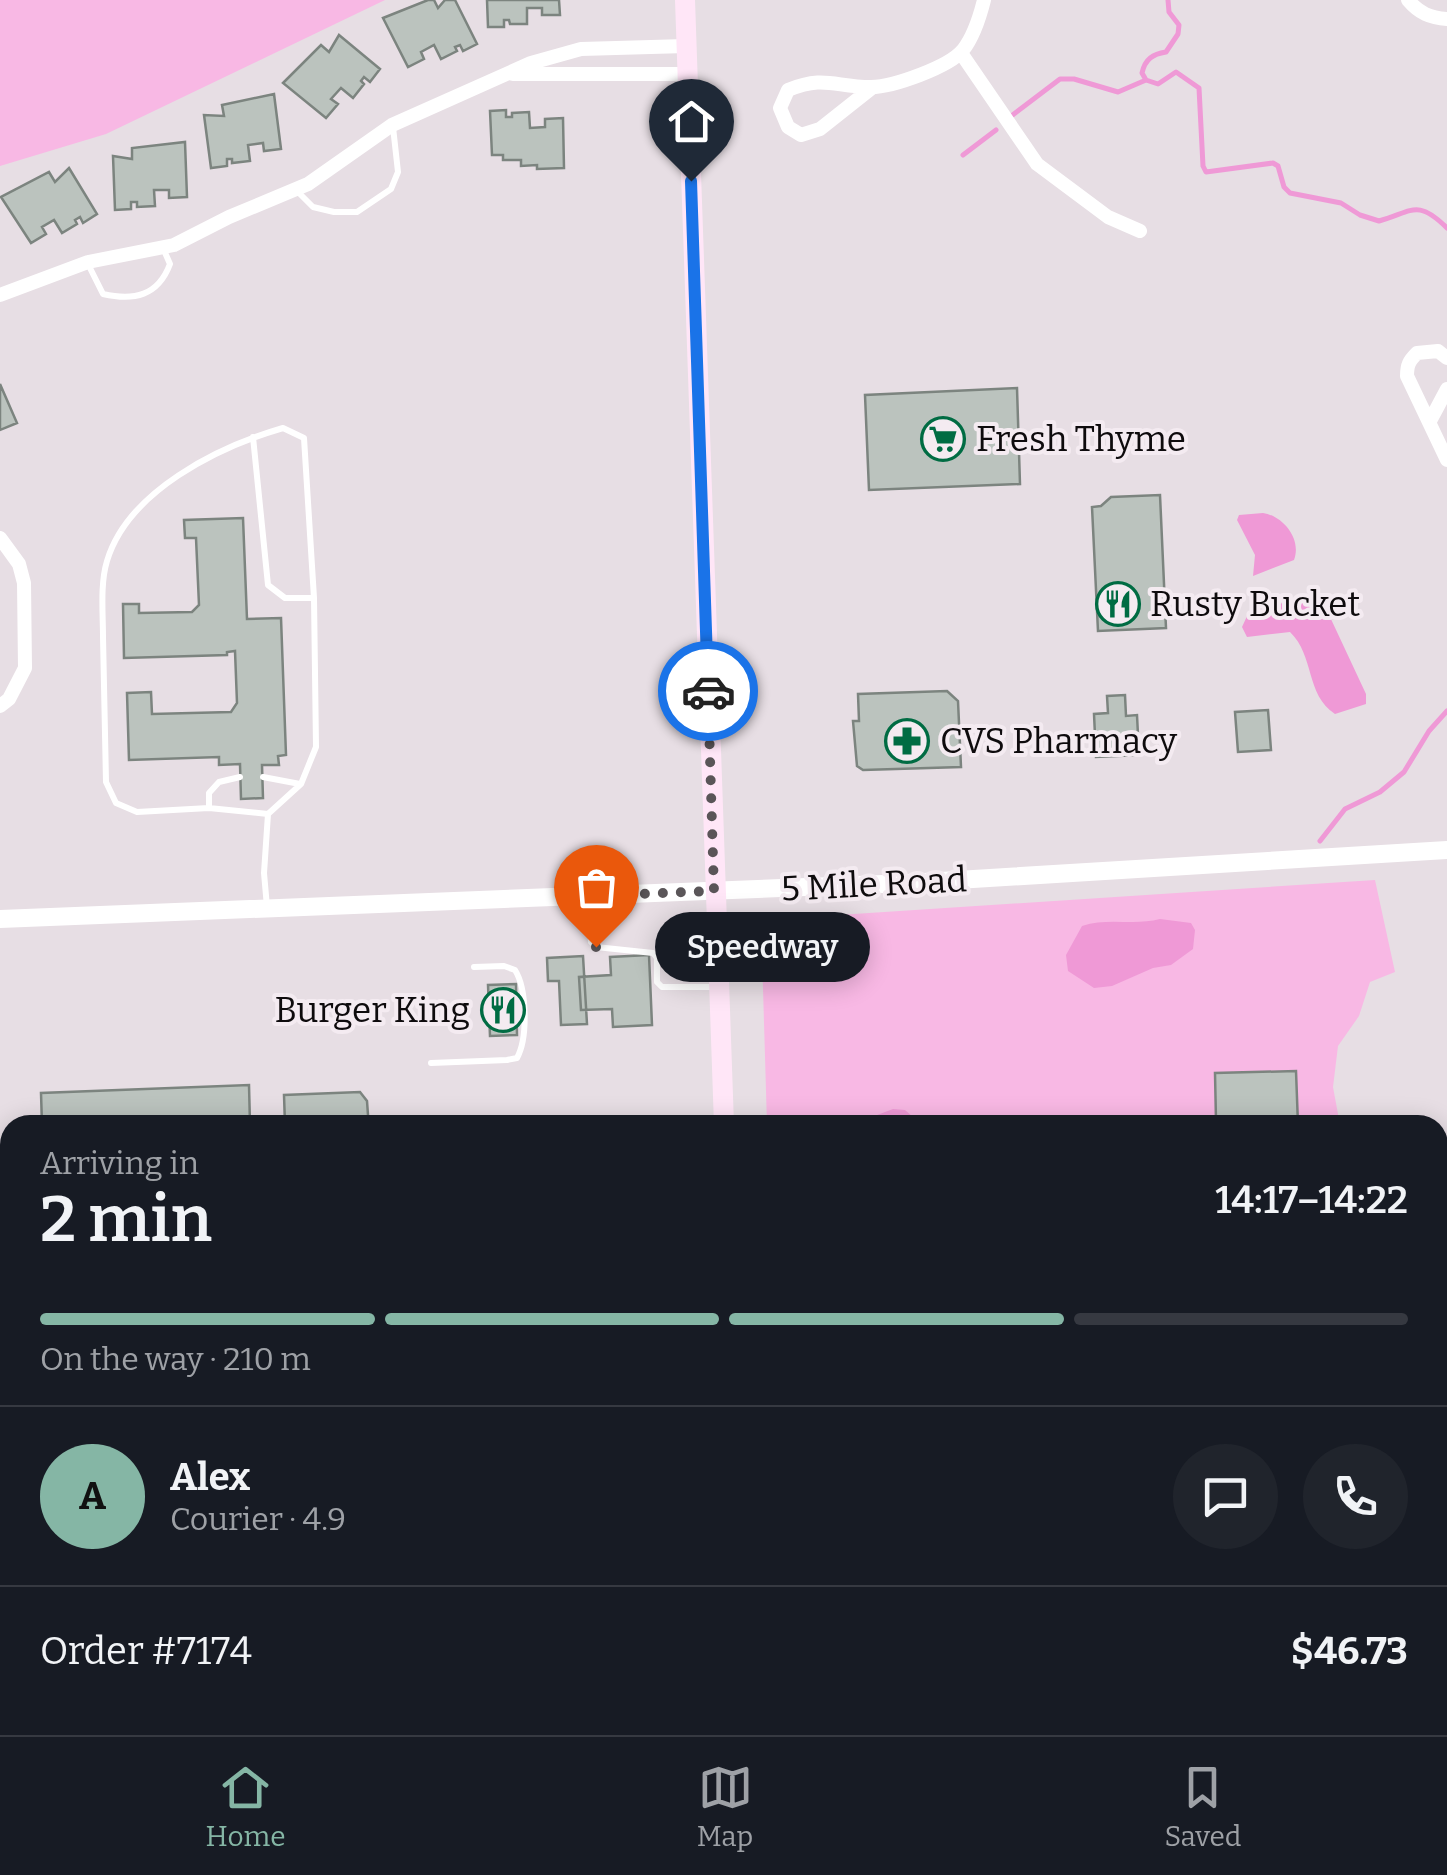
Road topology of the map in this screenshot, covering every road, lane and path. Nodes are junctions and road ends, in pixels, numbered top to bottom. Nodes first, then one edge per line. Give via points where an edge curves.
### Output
1 (684, 0) edge
2 (984, 0) edge
3 (1408, 0) edge
4 (1447, 19) edge
5 (686, 46) junction
6 (961, 53) junction
7 (502, 74) junction
8 (686, 74) junction
9 (873, 87) junction
10 (392, 125) junction
11 (295, 189) junction
12 (1140, 232) dead end
13 (163, 248) junction
14 (88, 262) junction
15 (0, 294) edge
16 (1447, 358) edge
17 (1447, 389) edge
18 (1430, 421) junction
19 (253, 437) junction
20 (1447, 460) edge
21 (0, 538) edge
22 (314, 598) junction
23 (0, 706) edge
24 (240, 777) dead end
25 (262, 778) dead end
26 (302, 784) junction
27 (209, 808) junction
28 (268, 814) junction
29 (1447, 850) edge
30 (714, 891) junction
31 (590, 896) junction
32 (267, 908) junction
33 (0, 919) edge
34 (474, 967) dead end
35 (719, 987) junction
36 (431, 1063) dead end
37 (724, 1115) edge

1 - 5 main road
2 - 6 street
3 - 4 street via 1416,10
5 - 7 street via 581,49
5 - 8 main road
6 - 9 street via 901,82
6 - 12 street via 1037,164 1108,217
7 - 8 street
7 - 10 street
8 - 30 main road
9 - 9 street via 813,80 788,90 780,108 788,127 801,135 820,129
10 - 11 street
10 - 11 lane via 398,172 391,188 357,212 314,207
11 - 13 street
13 - 14 street
13 - 14 lane via 170,264 165,277 138,298 103,294
14 - 15 street
16 - 18 street via 1427,350 1408,361 1407,376
17 - 18 street
18 - 20 street
19 - 22 lane via 268,585 285,598
19 - 22 lane via 283,428 304,438
19 - 27 lane via 188,469 138,506 107,560 106,782 116,803 138,812
21 - 23 street via 24,583 26,668
22 - 26 lane via 316,747
24 - 27 lane via 220,782 209,793
25 - 26 lane
26 - 28 lane
27 - 28 lane
28 - 32 lane
29 - 30 street, 5 Mile Road
30 - 31 street, 5 Mile Road
30 - 35 main road
31 - 32 street, 5 Mile Road
31 - 35 lane via 596,947 654,953 662,987
32 - 33 street, 5 Mile Road
34 - 36 lane via 504,966 522,980 523,1047 518,1058 507,1060
35 - 37 main road

